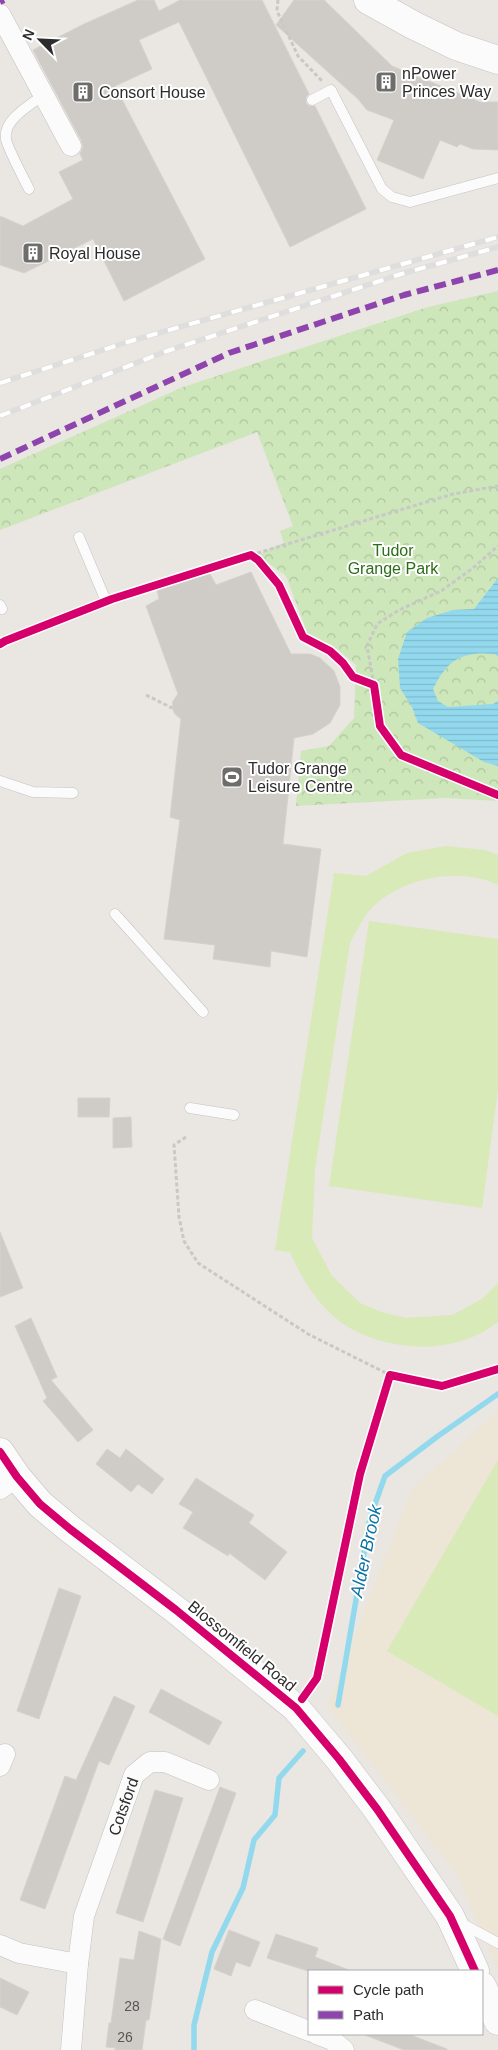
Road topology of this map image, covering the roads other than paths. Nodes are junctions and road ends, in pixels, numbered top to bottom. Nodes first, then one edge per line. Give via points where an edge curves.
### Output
1 (368, 0) edge
2 (0, 14) edge
3 (498, 60) edge
4 (43, 95) junction
5 (312, 100) dead end
6 (70, 146) dead end
7 (498, 178) edge
8 (29, 189) dead end
9 (79, 537) dead end
10 (106, 601) dead end
11 (0, 780) edge
12 (73, 793) dead end
13 (115, 914) dead end
14 (202, 1012) dead end
15 (190, 1108) dead end
16 (234, 1115) dead end
17 (0, 1452) edge
18 (9, 1483) edge
19 (209, 1780) dead end
20 (450, 1916) junction
21 (498, 1943) edge
22 (0, 1946) edge
23 (78, 1964) junction
24 (475, 1970) edge
25 (483, 1988) edge
26 (255, 2010) dead end
27 (498, 2021) edge
28 (308, 2031) edge
29 (319, 2035) edge
30 (71, 2050) edge
31 (344, 2050) edge

1 - 3 main road via 456,46
2 - 4 street
4 - 6 street
4 - 8 lane via 16,116 7,128 6,139
5 - 7 lane via 331,90 382,189 392,197 410,202
9 - 10 lane
11 - 12 lane via 33,792
13 - 14 lane
15 - 16 lane
17 - 18 main road, Blossomfield Road
18 - 20 main road, Blossomfield Road via 176,1610 296,1708 377,1809
19 - 23 street, Cotsford via 165,1762 150,1762 134,1775 84,1916
20 - 21 lane
20 - 24 main road, Blossomfield Road
22 - 23 street
23 - 30 street, Cotsford
25 - 27 main road
26 - 28 street
29 - 31 street

